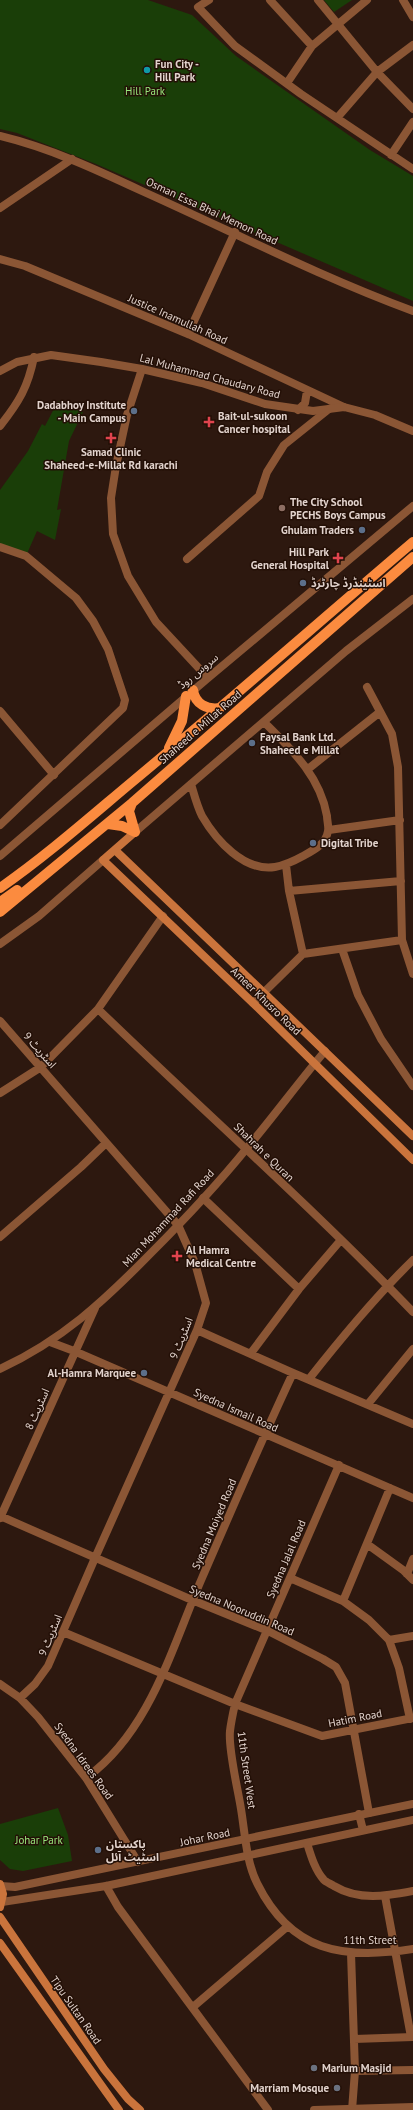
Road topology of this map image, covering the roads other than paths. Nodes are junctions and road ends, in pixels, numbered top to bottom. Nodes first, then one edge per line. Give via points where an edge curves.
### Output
1 (209, 0) edge
2 (270, 0) edge
3 (318, 0) edge
4 (367, 0) edge
5 (403, 0) edge
6 (413, 17) edge
7 (336, 24) junction
8 (413, 45) edge
9 (312, 46) junction
10 (377, 72) junction
11 (287, 84) junction
12 (413, 108) edge
13 (337, 118) junction
14 (413, 122) edge
15 (0, 136) edge
16 (391, 155) junction
17 (72, 159) junction
18 (413, 169) edge
19 (0, 208) edge
20 (234, 232) junction
21 (0, 259) edge
22 (413, 311) edge
23 (188, 334) junction
24 (34, 357) junction
25 (142, 369) junction
26 (0, 371) edge
27 (306, 391) junction
28 (344, 407) junction
29 (329, 409) junction
30 (298, 410) junction
31 (0, 426) edge
32 (413, 431) edge
33 (413, 506) edge
34 (413, 542) edge
35 (0, 547) edge
36 (413, 557) edge
37 (187, 559) dead end
38 (413, 599) edge
39 (208, 678) junction
40 (367, 687) dead end
41 (189, 693) junction
42 (220, 708) junction
43 (0, 711) edge
44 (380, 712) junction
45 (264, 722) junction
46 (163, 756) junction
47 (308, 769) junction
48 (54, 774) junction
49 (191, 784) junction
50 (132, 803) junction
51 (400, 820) junction
52 (108, 824) junction
53 (0, 825) edge
54 (329, 830) junction
55 (135, 832) junction
56 (115, 850) junction
57 (0, 856) edge
58 (102, 860) junction
59 (61, 863) junction
60 (286, 865) junction
61 (22, 872) junction
62 (401, 881) junction
63 (0, 888) edge
64 (289, 891) junction
65 (0, 894) edge
66 (0, 902) edge
67 (0, 912) edge
68 (163, 916) junction
69 (402, 940) junction
70 (0, 944) edge
71 (342, 950) junction
72 (303, 954) junction
73 (413, 974) edge
74 (263, 992) junction
75 (253, 1003) junction
76 (98, 1009) junction
77 (0, 1021) edge
78 (325, 1051) junction
79 (315, 1063) junction
80 (41, 1068) junction
81 (413, 1086) edge
82 (0, 1093) edge
83 (413, 1136) edge
84 (106, 1143) junction
85 (246, 1149) junction
86 (413, 1160) edge
87 (203, 1198) junction
88 (178, 1225) junction
89 (0, 1237) edge
90 (340, 1241) junction
91 (413, 1260) edge
92 (387, 1285) junction
93 (299, 1289) junction
94 (95, 1308) junction
95 (413, 1312) edge
96 (197, 1330) junction
97 (50, 1342) junction
98 (413, 1350) edge
99 (74, 1351) junction
100 (251, 1352) junction
101 (0, 1369) edge
102 (293, 1373) junction
103 (309, 1379) junction
104 (169, 1392) junction
105 (368, 1404) junction
106 (413, 1424) edge
107 (264, 1434) junction
108 (339, 1465) junction
109 (390, 1488) junction
110 (413, 1498) edge
111 (0, 1517) edge
112 (367, 1544) junction
113 (94, 1558) junction
114 (413, 1559) edge
115 (410, 1577) edge
116 (290, 1578) junction
117 (192, 1600) junction
118 (343, 1601) junction
119 (268, 1631) junction
120 (63, 1632) junction
121 (413, 1636) edge
122 (389, 1640) junction
123 (164, 1674) junction
124 (0, 1684) edge
125 (20, 1698) junction
126 (235, 1704) junction
127 (411, 1719) edge
128 (354, 1729) junction
129 (86, 1778) junction
130 (413, 1804) edge
131 (369, 1813) junction
132 (359, 1814) junction
133 (413, 1820) edge
134 (363, 1830) junction
135 (246, 1839) junction
136 (307, 1843) junction
137 (248, 1855) junction
138 (138, 1862) junction
139 (1, 1885) edge
140 (106, 1886) junction
141 (413, 1890) edge
142 (385, 1896) junction
143 (1, 1904) edge
144 (0, 1917) edge
145 (288, 1926) junction
146 (0, 1943) edge
147 (413, 1949) edge
148 (395, 1952) junction
149 (351, 1953) junction
150 (193, 2007) junction
151 (412, 2037) edge
152 (354, 2039) junction
153 (413, 2070) edge
154 (355, 2071) junction
155 (413, 2107) edge
156 (352, 2109) edge
157 (119, 2110) edge
158 (140, 2110) edge
159 (148, 2110) edge
160 (268, 2110) edge
161 (314, 2110) edge

1 - 11 street via 198,7 236,46
2 - 9 street
3 - 7 street
4 - 7 street
5 - 6 street
7 - 9 street
7 - 10 street
8 - 10 street
9 - 11 street
10 - 12 street
10 - 13 street
11 - 13 street
13 - 16 street
14 - 16 street
15 - 17 street, Osman Essa Bhai Memon Road
16 - 18 street
17 - 19 street
17 - 20 street, Osman Essa Bhai Memon Road
20 - 22 street, Osman Essa Bhai Memon Road via 299,264
20 - 23 street
21 - 23 street, Justice Inamullah Road via 25,266
23 - 27 street, Justice Inamullah Road
24 - 25 street, Lal Muhammad Chaudary Road via 51,355
24 - 26 street, Lal Muhammad Chaudary Road
24 - 31 street via 30,379 22,396
25 - 30 street, Lal Muhammad Chaudary Road via 202,383 265,404
25 - 39 street via 127,415 116,466 111,498 113,534 128,576 156,622
27 - 28 street, Justice Inamullah Road
27 - 30 street via 305,403
28 - 29 street, Lal Muhammad Chaudary Road
28 - 32 street, Lal Muhammad Chaudary Road via 375,415
29 - 30 street, Lal Muhammad Chaudary Road
29 - 37 street via 284,445 267,472 259,496
33 - 39 street, سروس روڈ
34 - 42 main road, Shaheed e Millat Road via 282,652
35 - 48 street via 26,556 76,598 93,621 108,649 125,700 123,708
36 - 50 main road, Shaheed e Millat Road
38 - 45 street via 346,651
39 - 41 street, سروس روڈ
40 - 44 street
41 - 42 main road via 203,705 213,709
41 - 46 main road via 182,721
41 - 57 street, سروس روڈ
42 - 46 main road, Shaheed e Millat Road
43 - 48 street
44 - 47 street
44 - 51 street via 392,734 398,767
45 - 47 street
45 - 49 street
46 - 61 main road, Shaheed e Millat Road
47 - 54 street via 324,803
48 - 53 street
49 - 55 street
49 - 60 street via 201,815 218,839 238,856 265,867
50 - 52 main road, Shaheed e Millat Road
50 - 55 main road via 129,811
51 - 54 street
51 - 62 street
52 - 55 main road via 122,826
52 - 59 main road, Shaheed e Millat Road
54 - 60 street via 322,844
55 - 56 main road
56 - 58 main road
56 - 74 main road, Ameer Khusro Road
58 - 68 main road, Ameer Khusro Road
58 - 70 street via 39,916
59 - 66 main road via 50,865
59 - 67 main road, Shaheed e Millat Road
60 - 64 street
61 - 63 main road, Shaheed e Millat Road
61 - 65 main road via 15,884
62 - 64 street
62 - 69 street
64 - 72 street
68 - 75 main road, Ameer Khusro Road
68 - 76 street
69 - 71 street
69 - 73 street
71 - 72 street
71 - 81 street via 358,995 381,1039
72 - 74 street
74 - 75 street
74 - 78 main road, Ameer Khusro Road
75 - 79 main road, Ameer Khusro Road
76 - 80 street
76 - 85 street, Shahrah e Quran
77 - 80 street, اسٹریٹ 9
78 - 79 street, Mian Mohammad Rafi Road
78 - 83 main road, Ameer Khusro Road
79 - 85 street, Mian Mohammad Rafi Road
79 - 86 main road, Ameer Khusro Road
80 - 82 street
80 - 84 street, اسٹریٹ 9
84 - 88 street, اسٹریٹ 9
84 - 89 street via 82,1167
85 - 87 street, Mian Mohammad Rafi Road
85 - 90 street, Shahrah e Quran
87 - 88 street, Mian Mohammad Rafi Road
87 - 93 street
88 - 94 street, Mian Mohammad Rafi Road
88 - 96 street, اسٹریٹ 9 via 195,1263 206,1303
90 - 92 street, Shahrah e Quran
90 - 93 street
91 - 92 street
92 - 95 street, Shahrah e Quran
92 - 103 street
93 - 100 street
94 - 97 street, Mian Mohammad Rafi Road
94 - 99 street, اسٹریٹ 8
96 - 100 street
96 - 104 street, اسٹریٹ 9
97 - 99 street, Syedna Ismail Road
97 - 101 street, Mian Mohammad Rafi Road
98 - 105 street
99 - 104 street, Syedna Ismail Road
99 - 111 street, اسٹریٹ 8
100 - 102 street
102 - 103 street
102 - 107 street, Syedna Moiyed Road
103 - 105 street
104 - 107 street, Syedna Ismail Road
104 - 113 street, اسٹریٹ 9
105 - 106 street
107 - 108 street, Syedna Ismail Road
107 - 117 street, Syedna Moiyed Road
108 - 109 street, Syedna Ismail Road
108 - 116 street, Syedna Jalal Road
109 - 110 street, Syedna Ismail Road
109 - 112 street
111 - 113 street, Syedna Nooruddin Road
112 - 115 street
112 - 118 street
113 - 117 street, Syedna Nooruddin Road
113 - 120 street, اسٹریٹ 9
114 - 115 street
116 - 118 street
116 - 119 street, Syedna Jalal Road
117 - 119 street, Syedna Nooruddin Road
117 - 123 street, Syedna Moiyed Road
118 - 122 street via 369,1620
119 - 126 street, Syedna Jalal Road
119 - 128 street, Syedna Nooruddin Road via 336,1667 345,1683
120 - 123 street, Hatim Road
120 - 125 street, اسٹریٹ 9 via 48,1666 35,1684
121 - 122 street
122 - 127 street via 399,1668
123 - 126 street, Hatim Road
123 - 129 street, Syedna Moiyed Road via 135,1725 115,1753
124 - 125 street, Syedna Idrees Road
125 - 129 street, Syedna Idrees Road
126 - 128 street, Hatim Road via 322,1736
126 - 135 street, 11th Street West via 229,1732
127 - 128 street, Hatim Road
128 - 131 street, Syedna Nooruddin Road
129 - 138 street, Syedna Idrees Road
130 - 131 street, Johar Road
131 - 132 street, Johar Road
132 - 134 street
132 - 135 street, Johar Road
133 - 134 street
134 - 136 street
135 - 137 street, 11th Street
135 - 138 street, Johar Road
136 - 137 street
136 - 142 street via 312,1861 324,1880 344,1892 363,1896
137 - 140 street
137 - 145 street, 11th Street via 257,1883
138 - 139 street, Johar Road via 16,1887
139 - 143 main road
140 - 143 street
140 - 150 street
141 - 142 street
142 - 148 street
144 - 158 main road, Tipu Sultan Road via 104,2070
145 - 149 street, 11th Street via 302,1937 327,1949
145 - 150 street
146 - 157 main road, Tipu Sultan Road
147 - 148 street, 11th Street
148 - 149 street, 11th Street
148 - 151 street
149 - 152 street
150 - 160 street
151 - 152 street
152 - 154 street
153 - 154 street
154 - 156 street
155 - 156 street
156 - 161 street
158 - 159 main road

